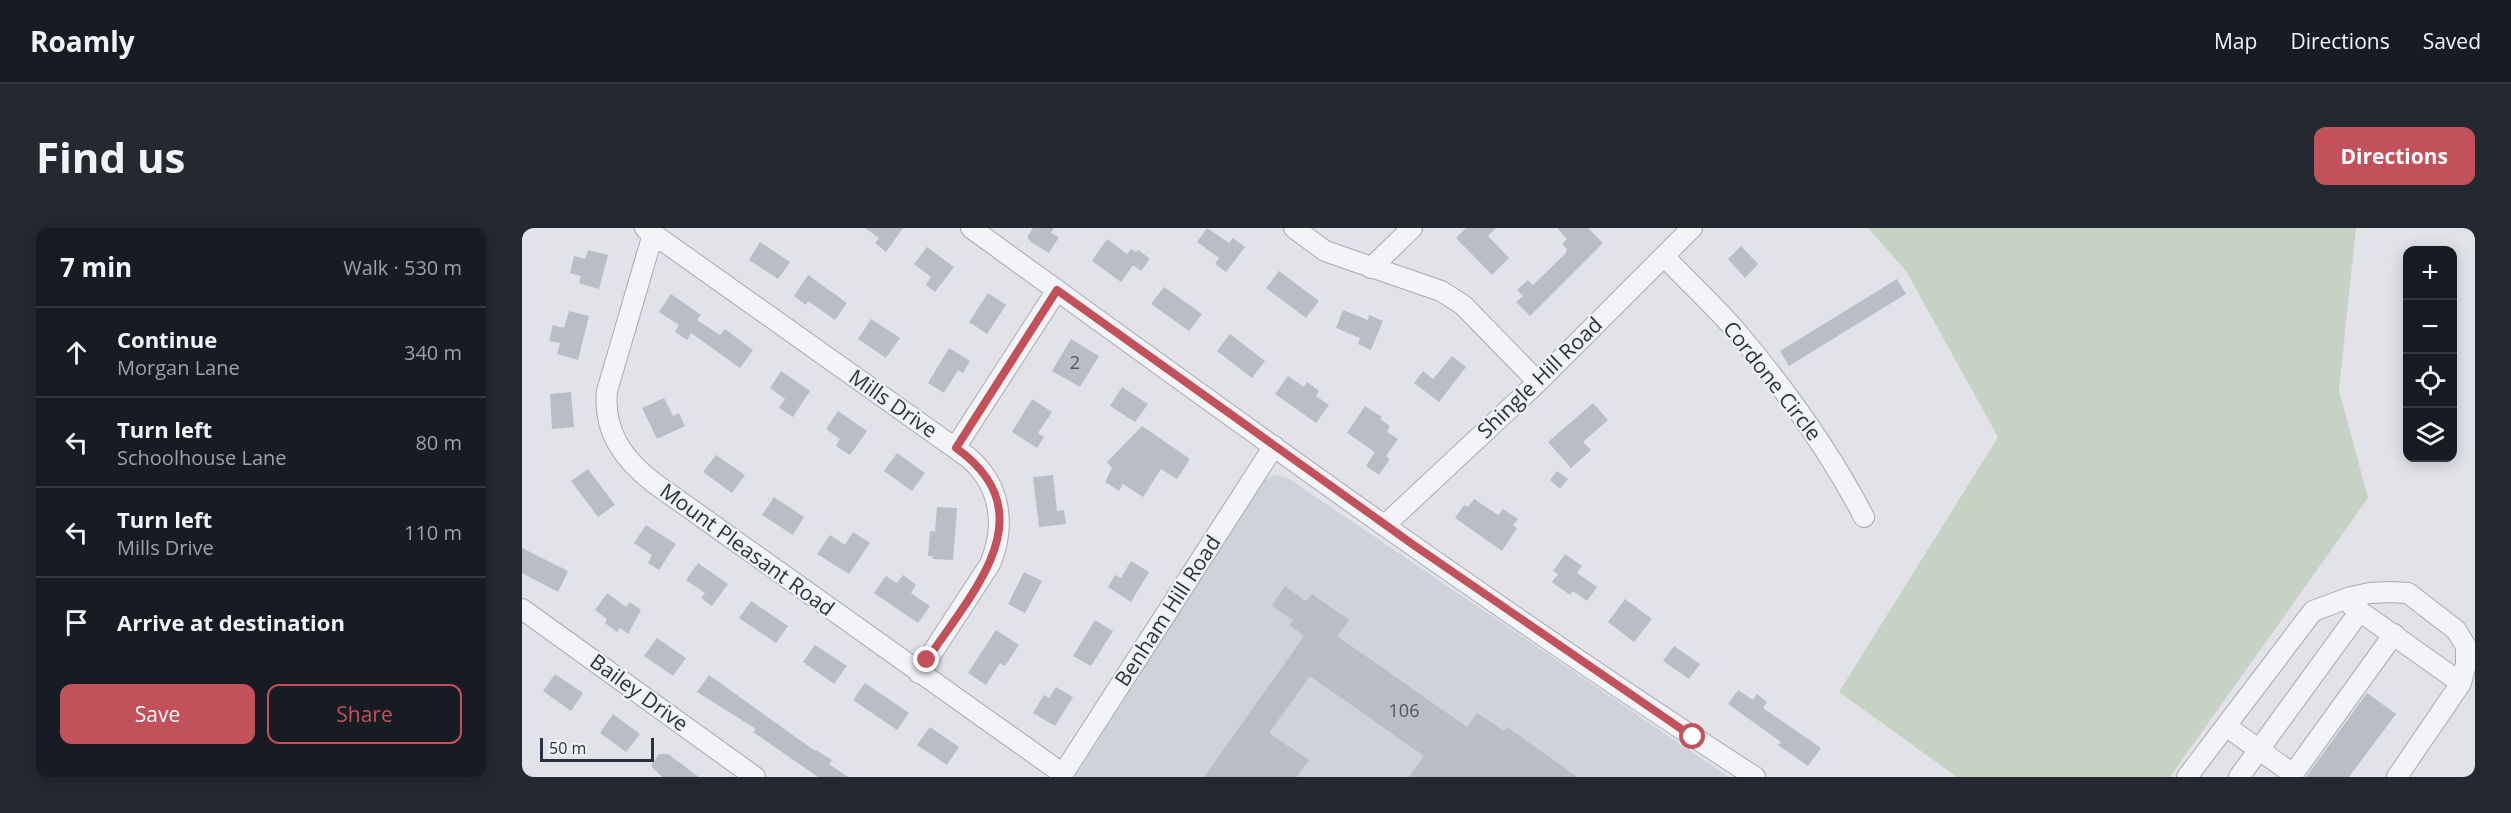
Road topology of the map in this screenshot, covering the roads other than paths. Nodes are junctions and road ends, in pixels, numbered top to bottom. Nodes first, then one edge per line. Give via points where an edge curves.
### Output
1 (971, 228) edge
2 (1294, 228) edge
3 (1412, 228) edge
4 (1692, 228) edge
5 (649, 231) edge
6 (1664, 256) junction
7 (1371, 268) junction
8 (1057, 290) junction
9 (1538, 382) junction
10 (1274, 446) junction
11 (956, 448) junction
12 (1864, 517) dead end
13 (1385, 525) junction
14 (2343, 600) junction
15 (522, 609) edge
16 (2360, 611) junction
17 (2394, 634) junction
18 (919, 673) junction
19 (2461, 683) junction
20 (2226, 726) junction
21 (2258, 750) junction
22 (1062, 776) edge
23 (755, 777) edge
24 (1755, 777) edge
25 (2187, 777) edge
26 (2239, 777) edge
27 (2397, 777) edge

1 - 8 street
2 - 7 street via 1325,251
3 - 7 street
4 - 6 street, Shingle Hill Road
5 - 11 street, Mills Drive
5 - 18 street, Mount Pleasant Road via 606,406 608,422 625,457 654,483
6 - 9 street, Shingle Hill Road
6 - 12 street, Cordone Circle via 1736,331 1796,405 1841,473
7 - 9 street via 1441,291 1462,305
8 - 10 street
8 - 11 street
9 - 13 street, Shingle Hill Road
10 - 13 street
10 - 22 street, Benham Hill Road
11 - 18 street, Mills Drive via 977,465 994,492 999,507 999,536 990,564
13 - 24 street
14 - 16 street
14 - 19 street via 2370,592 2408,593 2456,630 2466,646
14 - 20 street via 2313,611
15 - 23 street, Bailey Drive
16 - 17 street
16 - 21 street
17 - 19 street
17 - 21 street via 2293,774
18 - 22 street, Mount Pleasant Road
19 - 27 street
20 - 21 street
20 - 25 street
21 - 26 street

